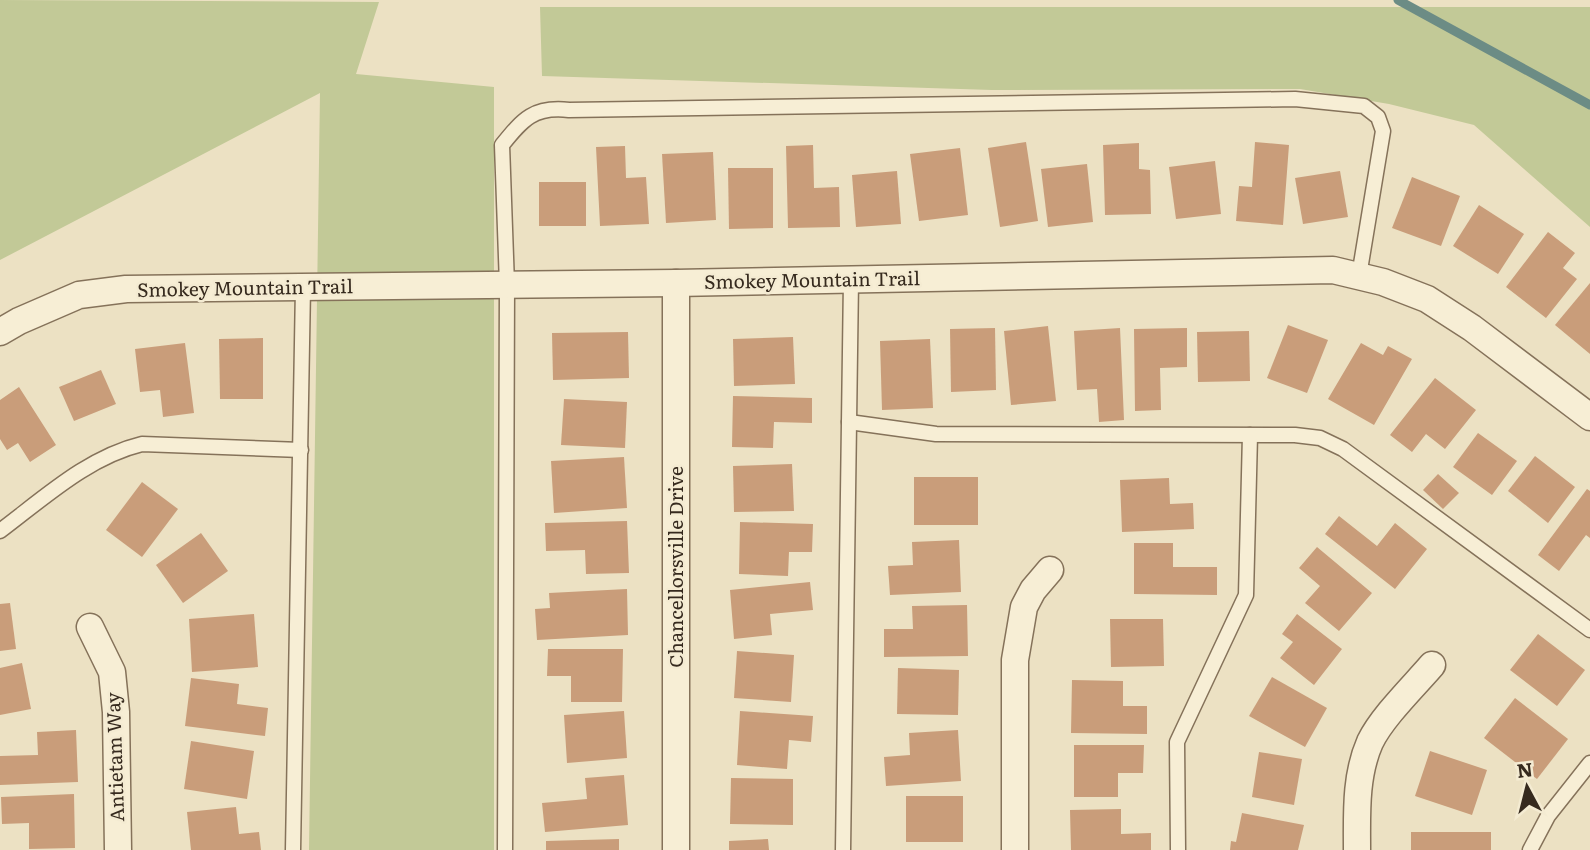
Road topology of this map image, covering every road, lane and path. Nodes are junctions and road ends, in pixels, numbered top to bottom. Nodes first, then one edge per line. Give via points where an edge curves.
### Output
1 (1359, 276) junction
2 (851, 280) junction
3 (676, 284) junction
4 (507, 285) junction
5 (303, 287) junction
6 (0, 332) edge
7 (1590, 417) edge
8 (849, 422) junction
9 (1250, 435) junction
10 (301, 450) junction
11 (0, 531) edge
12 (1050, 570) dead end
13 (90, 627) dead end
14 (1590, 630) edge
15 (1432, 664) dead end
16 (1590, 763) edge
17 (118, 850) edge
18 (293, 850) edge
19 (505, 850) edge
20 (676, 850) edge
21 (843, 850) edge
22 (1015, 850) edge
23 (1178, 850) edge
24 (1357, 850) edge
25 (1530, 850) edge

1 - 2 street, Smokey Mountain Trail via 1333,270
1 - 4 lane via 1383,131 1378,117 1364,107 1295,99 549,108 523,119 502,145
1 - 7 street, Smokey Mountain Trail via 1427,299
2 - 3 street, Smokey Mountain Trail
2 - 8 lane
3 - 4 street, Smokey Mountain Trail
3 - 20 street, Chancellorsville Drive
4 - 5 street, Smokey Mountain Trail
4 - 19 lane
5 - 6 street, Smokey Mountain Trail via 126,289 79,295
5 - 10 lane
8 - 9 lane via 936,434
8 - 21 lane
9 - 14 lane via 1320,438 1343,449
9 - 23 lane via 1246,595 1177,742
10 - 11 lane via 142,444 120,449
10 - 18 lane
12 - 22 street via 1024,607 1017,648
13 - 17 street, Antietam Way via 112,672 117,712
15 - 24 street via 1371,741 1357,797
16 - 25 lane via 1548,816

